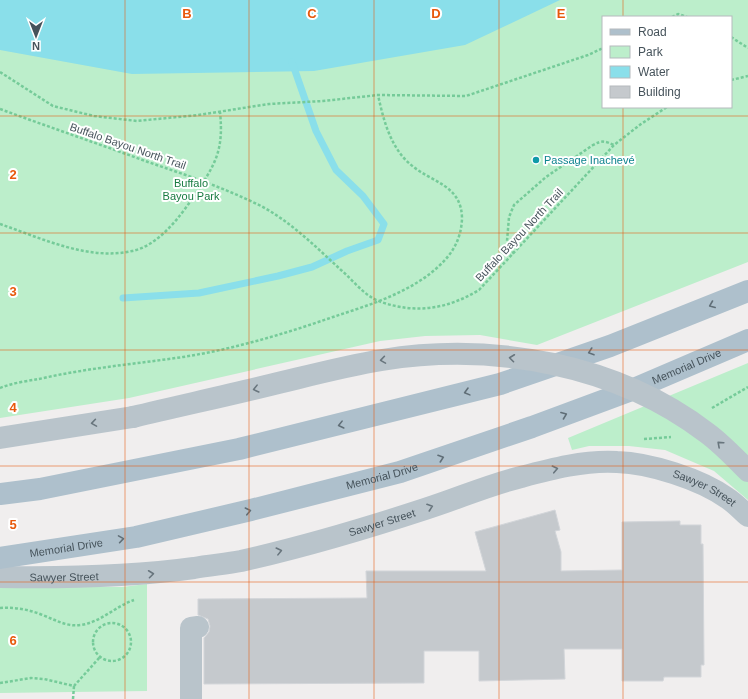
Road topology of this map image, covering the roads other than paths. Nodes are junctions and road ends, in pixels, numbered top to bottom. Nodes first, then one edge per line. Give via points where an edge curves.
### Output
1 (748, 290) edge
2 (748, 340) edge
3 (0, 438) edge
4 (748, 471) edge
5 (0, 489) edge
6 (40, 489) junction
7 (0, 494) edge
8 (748, 516) edge
9 (0, 558) edge
10 (0, 577) edge
11 (198, 627) dead end
12 (192, 699) edge

1 -> 6 main road via 610,346 500,384 239,449
9 -> 2 main road, Memorial Drive via 136,537 400,472 628,391
4 -> 3 street, bridge via 708,433 648,397 604,378 553,364 510,357 426,355 383,360 133,417
5 - 6 main road
6 - 7 main road
10 -> 8 street, Sawyer Street via 61,578 147,574 239,561 319,541 520,477 599,462 626,463 664,470 710,488 728,498
11 - 12 street via 190,628

